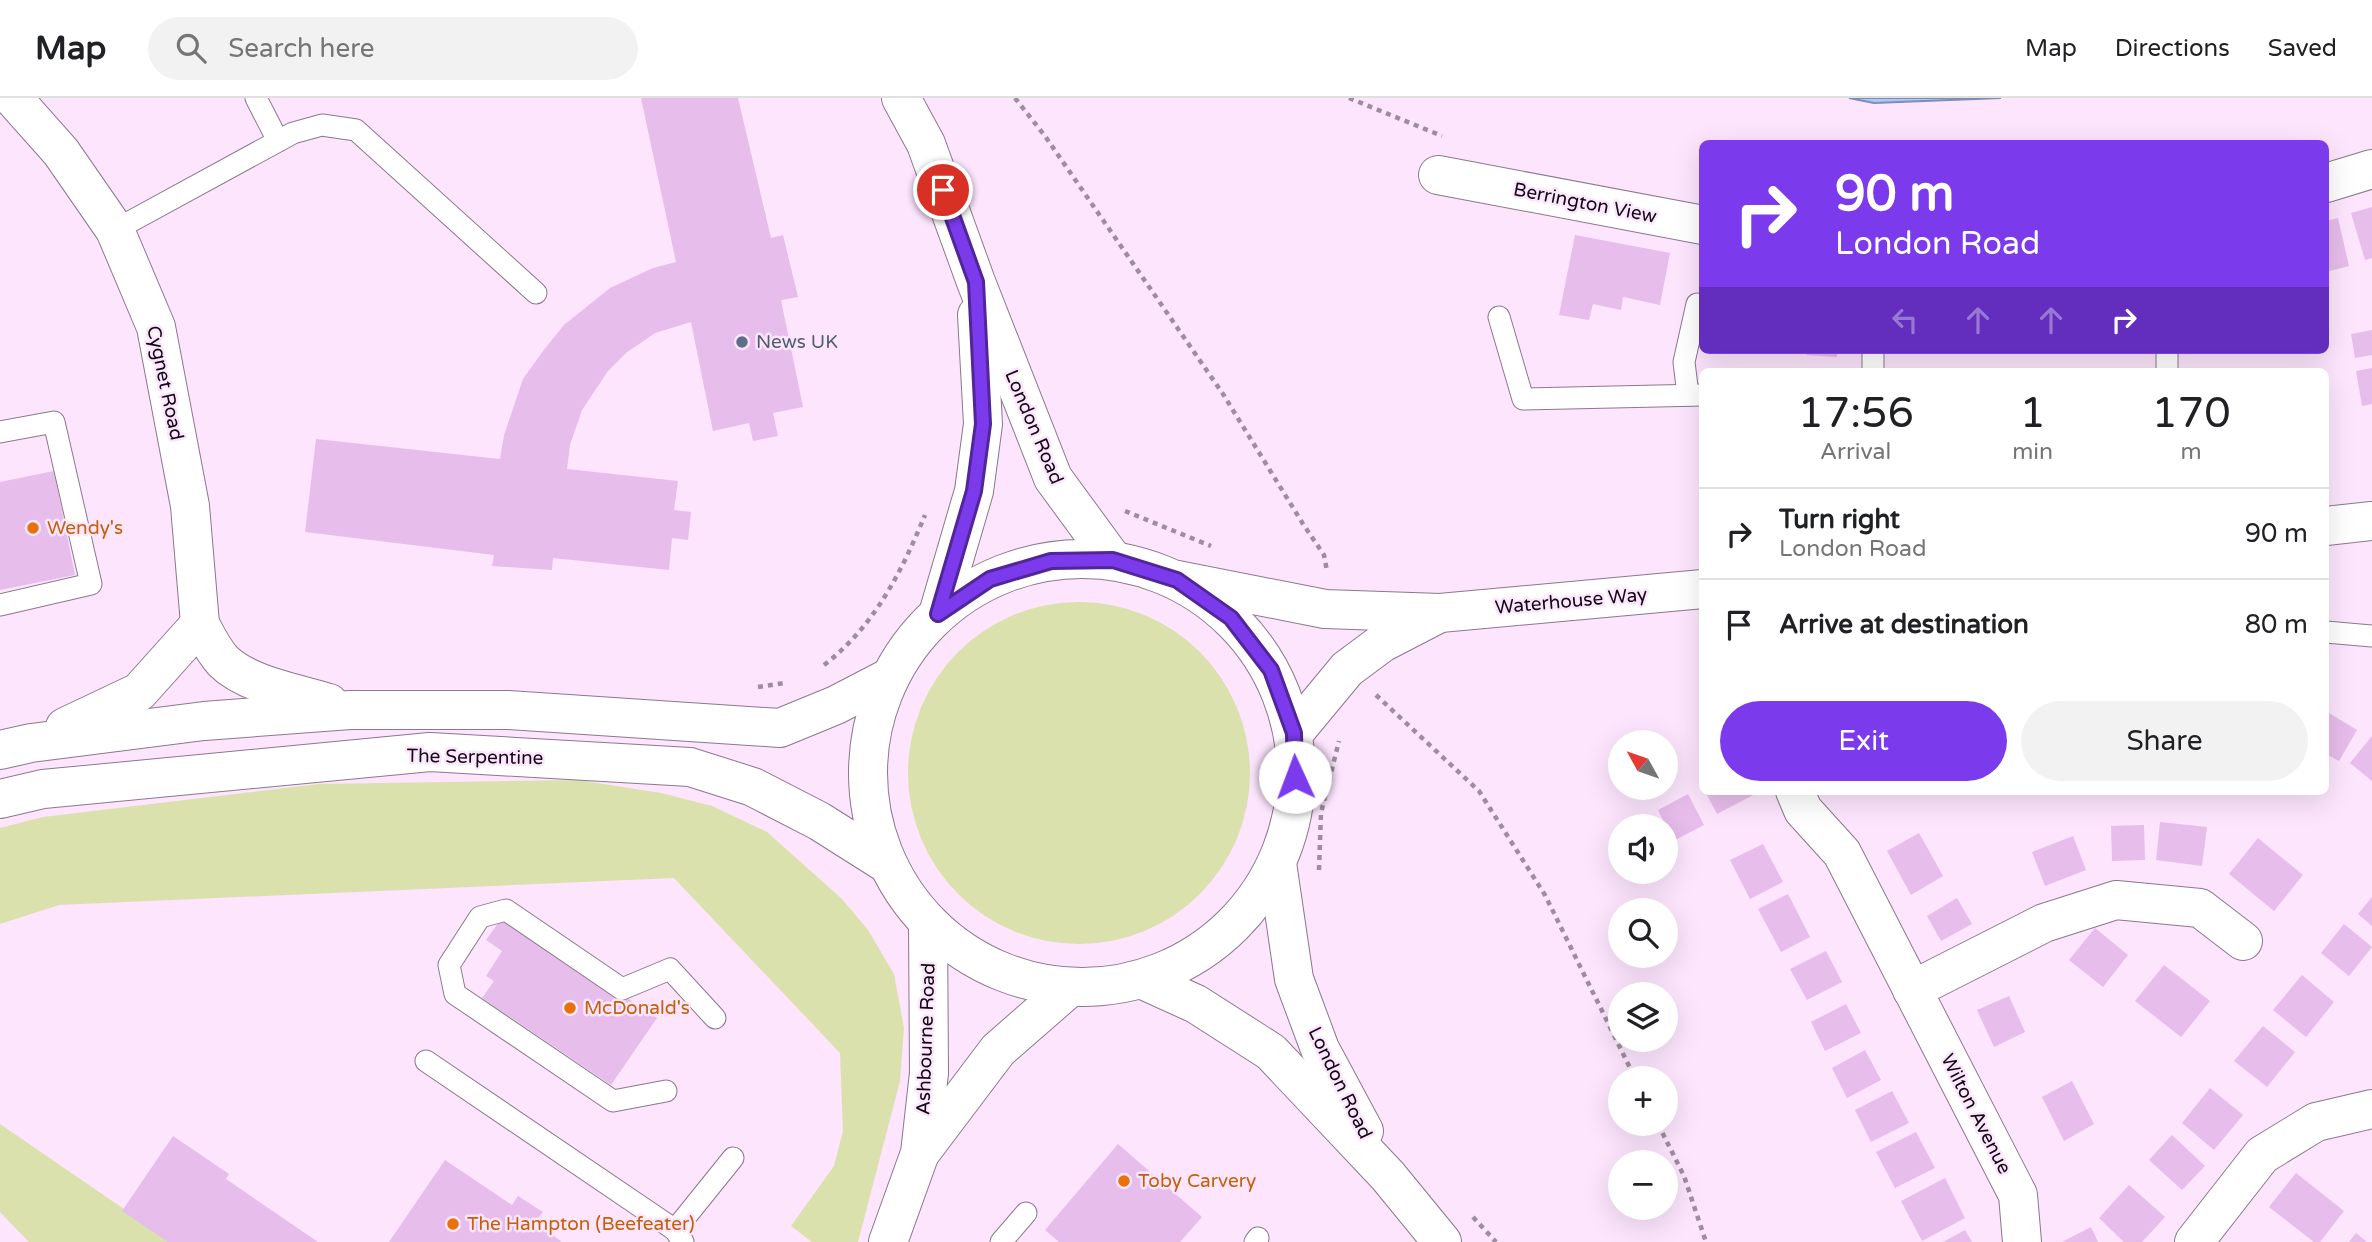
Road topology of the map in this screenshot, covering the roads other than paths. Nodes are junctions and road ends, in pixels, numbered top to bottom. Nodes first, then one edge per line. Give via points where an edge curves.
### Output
1 (13, 98) edge
2 (256, 98) edge
3 (901, 98) edge
4 (278, 141) junction
5 (2372, 169) edge
6 (1455, 177) road end
7 (2329, 182) edge
8 (1699, 224) edge
9 (115, 230) junction
10 (976, 282) junction
11 (536, 293) dead end
12 (1697, 304) dead end
13 (1499, 317) dead end
14 (1696, 395) edge
15 (3, 431) edge
16 (2372, 521) edge
17 (2329, 526) edge
18 (1113, 560) junction
19 (1177, 580) junction
20 (1699, 589) edge
21 (0, 605) edge
22 (1440, 613) junction
23 (938, 614) junction
24 (200, 624) junction
25 (2329, 632) edge
26 (2372, 636) edge
27 (890, 677) junction
28 (350, 710) junction
29 (1294, 733) junction
30 (16, 747) edge
31 (1797, 795) edge
32 (0, 799) edge
33 (1277, 863) junction
34 (887, 864) junction
35 (928, 924) junction
36 (2243, 941) dead end
37 (1143, 980) junction
38 (1069, 988) junction
39 (1912, 990) junction
40 (715, 1018) dead end
41 (426, 1061) dead end
42 (666, 1091) dead end
43 (2372, 1109) edge
44 (920, 1153) junction
45 (733, 1158) dead end
46 (1388, 1176) junction
47 (1026, 1213) dead end
48 (679, 1236) edge
49 (888, 1242) edge
50 (1001, 1242) edge
51 (1442, 1242) edge
52 (2022, 1242) edge
53 (2194, 1242) edge

1 - 9 main road, Cygnet Road via 61,152
2 - 4 lane
3 - 10 main road, London Road via 926,144
4 - 9 lane
4 - 11 lane via 322,125 356,130
5 - 7 main road
6 - 8 main road, Berrington View
9 - 24 main road, Cygnet Road via 156,327 190,506
10 - 18 main road, London Road via 1053,478
10 - 23 main road, London Road via 983,424 974,491
12 - 14 lane via 1684,362
13 - 14 lane via 1522,399
15 - 21 lane via 54,422 90,584
16 - 17 main road
18 - 19 main road
18 - 23 main road via 1051,561 990,579
19 - 22 main road, Waterhouse Way via 1325,609
19 - 29 main road via 1239,628 1271,670
20 - 22 main road, Waterhouse Way
22 - 29 main road, Waterhouse Way via 1382,643 1347,669
23 - 27 main road via 911,643
24 - 28 main road via 225,663 248,678
24 - 30 main road via 139,692
25 - 26 lane
27 - 28 main road via 780,728 508,710
27 - 34 main road via 870,738 869,803
28 - 30 main road via 204,720
29 - 33 main road via 1296,799
31 - 39 main road, Wilton Avenue via 1803,810 1842,853
32 - 34 main road, The Serpentine via 43,789 430,752 690,767 753,787
33 - 37 main road via 1245,914 1199,954
33 - 46 main road, London Road via 1294,979 1320,1049
34 - 35 main road
35 - 38 main road via 969,956 1017,979
35 - 44 main road, Ashbourne Road via 929,1073
36 - 39 main road via 2200,908 2116,900 2039,911
37 - 38 main road
37 - 46 main road, London Road via 1196,1004 1271,1052
38 - 44 main road, Ashbourne Road via 998,1049
39 - 52 main road, Wilton Avenue via 2018,1195
40 - 42 lane via 670,969 622,989 506,909 480,917 449,965 455,994 613,1101
41 - 48 lane
43 - 53 main road via 2316,1122 2262,1154
44 - 49 main road, Ashbourne Road
45 - 48 lane
46 - 51 main road, London Road
47 - 50 lane

